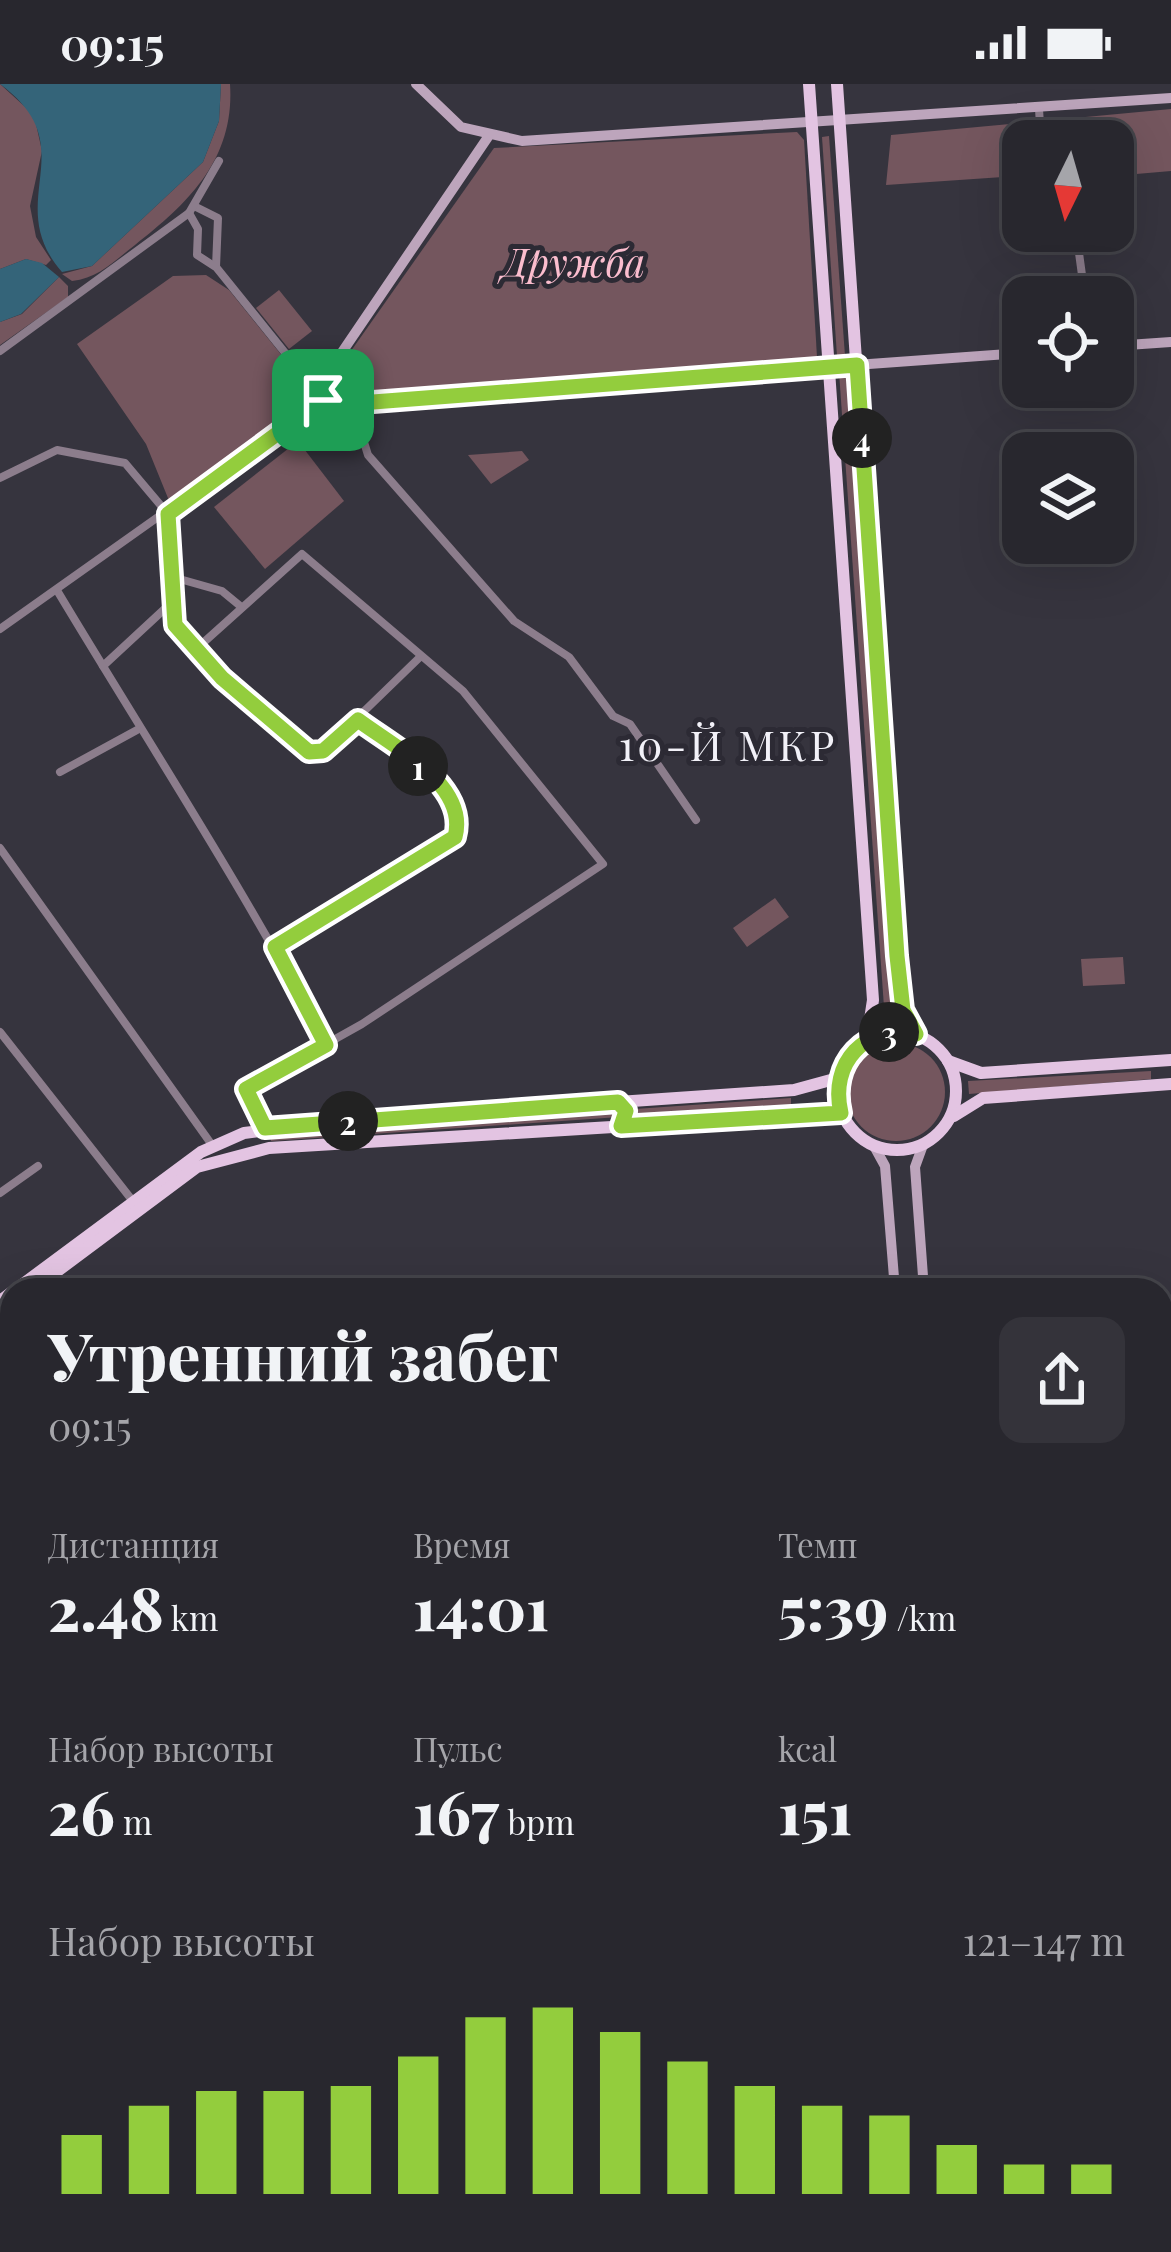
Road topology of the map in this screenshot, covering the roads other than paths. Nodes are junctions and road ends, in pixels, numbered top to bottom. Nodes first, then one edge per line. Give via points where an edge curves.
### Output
1 (416, 84) edge
2 (809, 84) edge
3 (837, 84) edge
4 (1171, 98) edge
5 (1039, 109) junction
6 (1040, 120) edge
7 (840, 122) junction
8 (812, 124) junction
9 (488, 137) junction
10 (218, 161) dead end
11 (192, 210) junction
12 (216, 267) junction
13 (1171, 342) edge
14 (1134, 345) edge
15 (0, 351) edge
16 (1002, 355) edge
17 (857, 365) junction
18 (829, 369) junction
19 (323, 400) junction
20 (344, 402) junction
21 (0, 478) edge
22 (168, 514) junction
23 (176, 578) junction
24 (58, 592) junction
25 (171, 603) junction
26 (240, 605) junction
27 (0, 628) edge
28 (194, 651) junction
29 (419, 658) junction
30 (103, 666) junction
31 (358, 720) junction
32 (137, 730) junction
33 (60, 772) dead end
34 (696, 820) dead end
35 (0, 848) edge
36 (275, 947) junction
37 (0, 1032) edge
38 (916, 1034) junction
39 (867, 1039) junction
40 (326, 1045) junction
41 (949, 1061) junction
42 (1166, 1061) edge
43 (838, 1078) junction
44 (1167, 1084) edge
45 (618, 1102) junction
46 (841, 1113) junction
47 (949, 1121) junction
48 (621, 1126) junction
49 (265, 1128) junction
50 (212, 1145) junction
51 (923, 1145) junction
52 (874, 1146) junction
53 (269, 1148) junction
54 (38, 1166) dead end
55 (0, 1193) edge
56 (132, 1200) junction
57 (31, 1278) edge
58 (48, 1278) edge
59 (894, 1278) edge
60 (922, 1278) edge

1 - 9 street via 442,114
2 - 8 main road
3 - 7 main road
4 - 5 street
5 - 6 street
5 - 7 street
7 - 8 street
7 - 17 main road
8 - 9 street via 540,141
8 - 18 main road
9 - 20 street via 334,364 330,382
10 - 11 street
11 - 12 street via 197,255
11 - 12 street via 218,218
11 - 15 street
12 - 19 street
13 - 14 street
16 - 17 street
17 - 18 street
17 - 38 main road via 897,956 903,1010
18 - 20 street
18 - 39 main road via 873,1000
19 - 20 street
19 - 22 street
20 - 34 street via 368,455 514,621 569,657 613,716 630,724
21 - 22 street via 48,451 117,461
22 - 23 street
22 - 24 street
23 - 25 street
23 - 26 street
24 - 27 street
24 - 30 street
25 - 28 street
25 - 30 street
26 - 28 street
26 - 29 street via 302,554
28 - 31 street via 309,752 323,751
29 - 31 street
29 - 40 street via 463,691 604,864
30 - 32 street
31 - 36 street via 453,800 455,837
32 - 33 street
32 - 36 street
35 - 50 street
36 - 40 street
37 - 56 street
38 - 39 main road
38 - 41 main road
39 - 43 main road
40 - 49 street via 246,1089
41 - 42 main road via 981,1073
41 - 47 main road via 956,1086
42 - 44 main road via 1156,1078
43 - 45 main road via 794,1090
43 - 46 main road
44 - 47 main road via 983,1098
45 - 48 main road via 626,1111
45 - 49 main road
46 - 48 main road
46 - 52 main road
47 - 51 main road
48 - 53 main road
49 - 50 main road
49 - 53 main road
50 - 56 main road
51 - 52 main road
51 - 60 street via 915,1167
52 - 59 street via 885,1166
53 - 58 main road via 197,1167
54 - 55 street
56 - 57 main road

